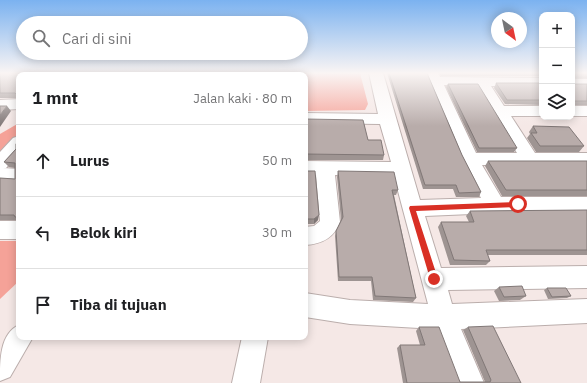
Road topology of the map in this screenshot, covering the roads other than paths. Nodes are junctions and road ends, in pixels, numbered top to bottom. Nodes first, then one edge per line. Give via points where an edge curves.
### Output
1 (380, 91) edge
2 (439, 91) edge
3 (487, 91) edge
4 (16, 104) edge
5 (0, 105) edge
6 (539, 111) edge
7 (575, 111) edge
8 (587, 111) edge
9 (500, 112) junction
10 (308, 118) edge
11 (387, 119) junction
12 (16, 145) edge
13 (470, 159) junction
14 (530, 159) junction
15 (587, 159) edge
16 (0, 163) edge
17 (308, 168) edge
18 (326, 169) junction
19 (401, 169) junction
20 (0, 175) edge
21 (16, 176) edge
22 (495, 205) junction
23 (587, 205) edge
24 (412, 208) junction
25 (0, 230) edge
26 (16, 230) edge
27 (308, 235) edge
28 (587, 277) edge
29 (434, 279) junction
30 (308, 305) edge
31 (587, 311) edge
32 (444, 317) junction
33 (18, 340) edge
34 (255, 340) edge
35 (0, 367) edge
36 (246, 383) edge
37 (470, 383) edge

1 - 11 street
2 - 13 street
3 - 9 street
4 - 5 street
6 - 9 street
7 - 8 street
9 - 14 street
10 - 11 street
11 - 19 street
12 - 16 street
13 - 14 street
13 - 22 street
14 - 15 street
17 - 18 street
18 - 19 street
18 - 27 street via 330,222 320,233
19 - 24 street
20 - 21 street
22 - 23 street
22 - 24 street
24 - 29 street
25 - 26 street
28 - 29 street
29 - 32 street
30 - 32 street via 350,312
31 - 32 street
32 - 37 street
33 - 35 street
34 - 36 street

